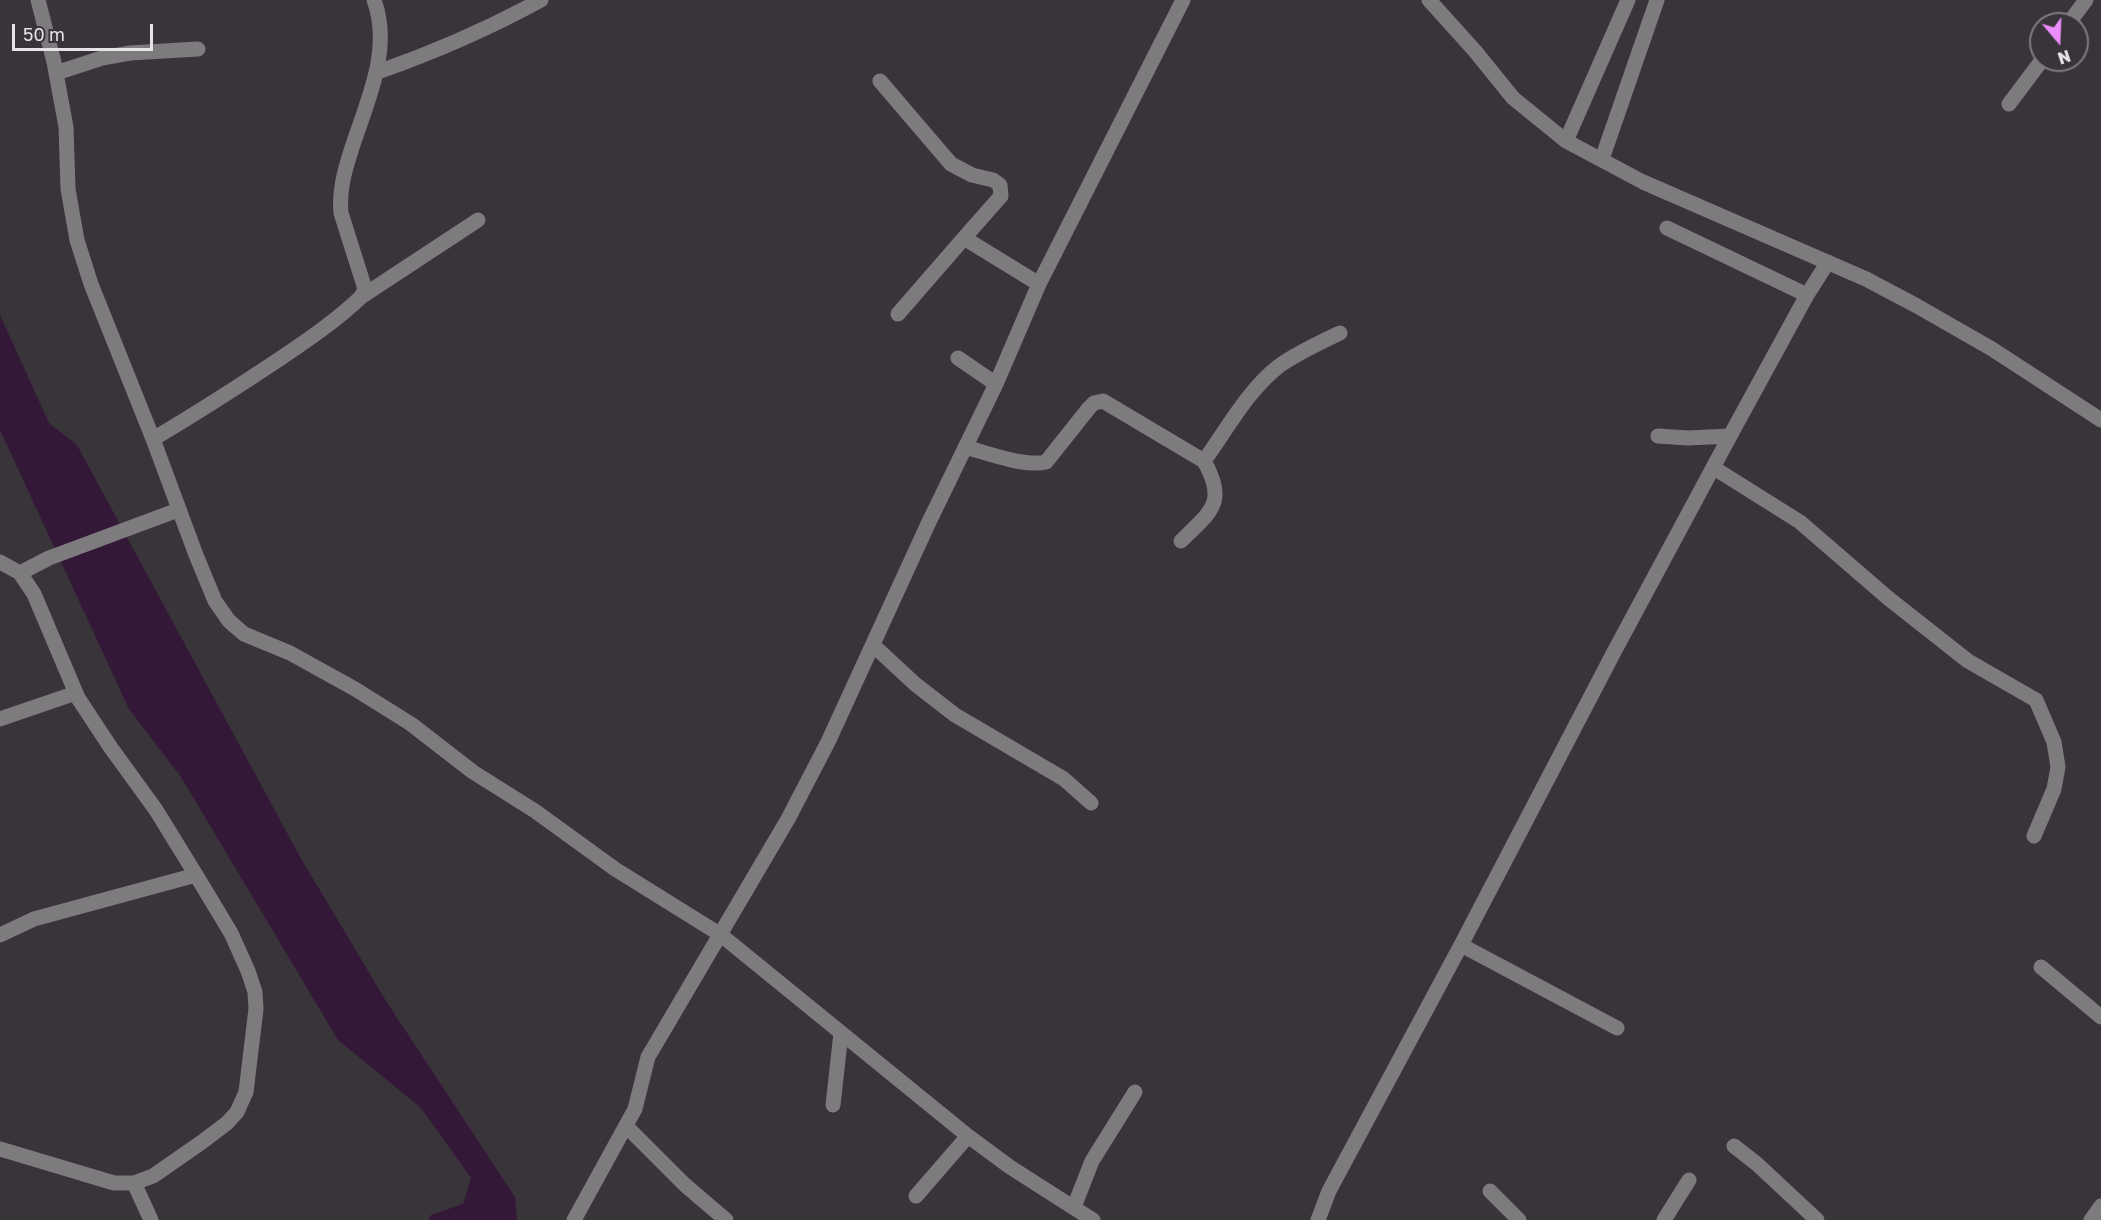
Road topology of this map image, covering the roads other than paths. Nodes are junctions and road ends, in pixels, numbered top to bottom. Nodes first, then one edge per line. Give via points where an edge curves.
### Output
1 (38, 0) edge
2 (374, 0) edge
3 (542, 0) edge
4 (1183, 0) edge
5 (1429, 0) edge
6 (1628, 0) edge
7 (1657, 0) edge
8 (198, 49) dead end
9 (378, 72) junction
10 (2033, 72) edge
11 (56, 73) junction
12 (880, 81) dead end
13 (2009, 104) dead end
14 (1566, 141) junction
15 (1602, 159) junction
16 (478, 220) dead end
17 (1666, 228) dead end
18 (964, 238) junction
19 (1828, 262) junction
20 (1039, 284) junction
21 (1807, 295) junction
22 (361, 297) junction
23 (898, 314) dead end
24 (1340, 333) dead end
25 (958, 358) dead end
26 (996, 384) junction
27 (2101, 420) edge
28 (1658, 436) dead end
29 (1730, 436) junction
30 (153, 439) junction
31 (965, 447) junction
32 (1204, 461) junction
33 (1714, 468) junction
34 (178, 510) junction
35 (1180, 541) dead end
36 (0, 562) edge
37 (20, 573) junction
38 (873, 645) junction
39 (76, 693) junction
40 (0, 719) edge
41 (1091, 803) dead end
42 (2034, 837) dead end
43 (196, 874) junction
44 (0, 935) edge
45 (721, 935) junction
46 (1461, 945) junction
47 (2041, 967) dead end
48 (2101, 1017) edge
49 (1617, 1028) dead end
50 (841, 1033) junction
51 (1135, 1092) dead end
52 (833, 1105) dead end
53 (626, 1126) junction
54 (968, 1136) junction
55 (1734, 1146) dead end
56 (0, 1149) edge
57 (1689, 1180) dead end
58 (134, 1183) junction
59 (1490, 1191) dead end
60 (916, 1196) dead end
61 (2101, 1206) edge
62 (1074, 1207) junction
63 (151, 1220) edge
64 (574, 1220) edge
65 (726, 1220) edge
66 (1093, 1220) edge
67 (1318, 1220) edge
68 (1519, 1220) edge
69 (1664, 1220) edge
70 (1817, 1220) edge
71 (2091, 1220) edge

1 - 11 street
2 - 9 street via 380,28
3 - 9 street via 474,35
4 - 20 street
5 - 14 street via 1513,98
6 - 14 street
7 - 15 street
8 - 11 street via 130,53
9 - 22 street via 344,176 340,201 365,290
10 - 13 street
11 - 30 street via 66,127 68,189 78,240 91,284
12 - 18 street via 951,164 1000,185 1001,196
14 - 15 street
15 - 19 street via 1643,182
16 - 22 street
17 - 21 street
18 - 20 street
18 - 23 street
19 - 21 street
19 - 27 street via 1927,311
20 - 26 street
21 - 29 street
22 - 30 street via 217,401
24 - 32 street via 1279,367 1254,391
25 - 26 street
26 - 31 street
28 - 29 street
29 - 33 street
30 - 34 street
31 - 32 street via 1024,462 1046,462 1089,408 1103,401
31 - 38 street
32 - 35 street via 1214,478 1216,495 1208,514
33 - 42 street via 1800,522 1968,661 2036,700 2054,741 2058,767 2054,789
33 - 46 street
34 - 37 street via 49,558
34 - 45 street via 215,601 244,634 290,653 355,688 615,869
36 - 37 street
37 - 39 street via 34,594
38 - 41 street via 955,715 1064,779
38 - 45 street via 788,819
39 - 40 street
39 - 43 street
43 - 44 street via 34,919
43 - 58 street via 231,933 255,992 246,1092 227,1123 153,1176
45 - 50 street
45 - 53 street via 648,1057 635,1109
46 - 49 street
46 - 67 street via 1329,1191
47 - 48 street
50 - 52 street
50 - 54 street
51 - 62 street via 1092,1161
53 - 64 street
53 - 65 street
54 - 60 street
54 - 62 street
55 - 70 street
56 - 58 street via 114,1183
57 - 69 street
58 - 63 street
59 - 68 street
61 - 71 street
62 - 66 street

